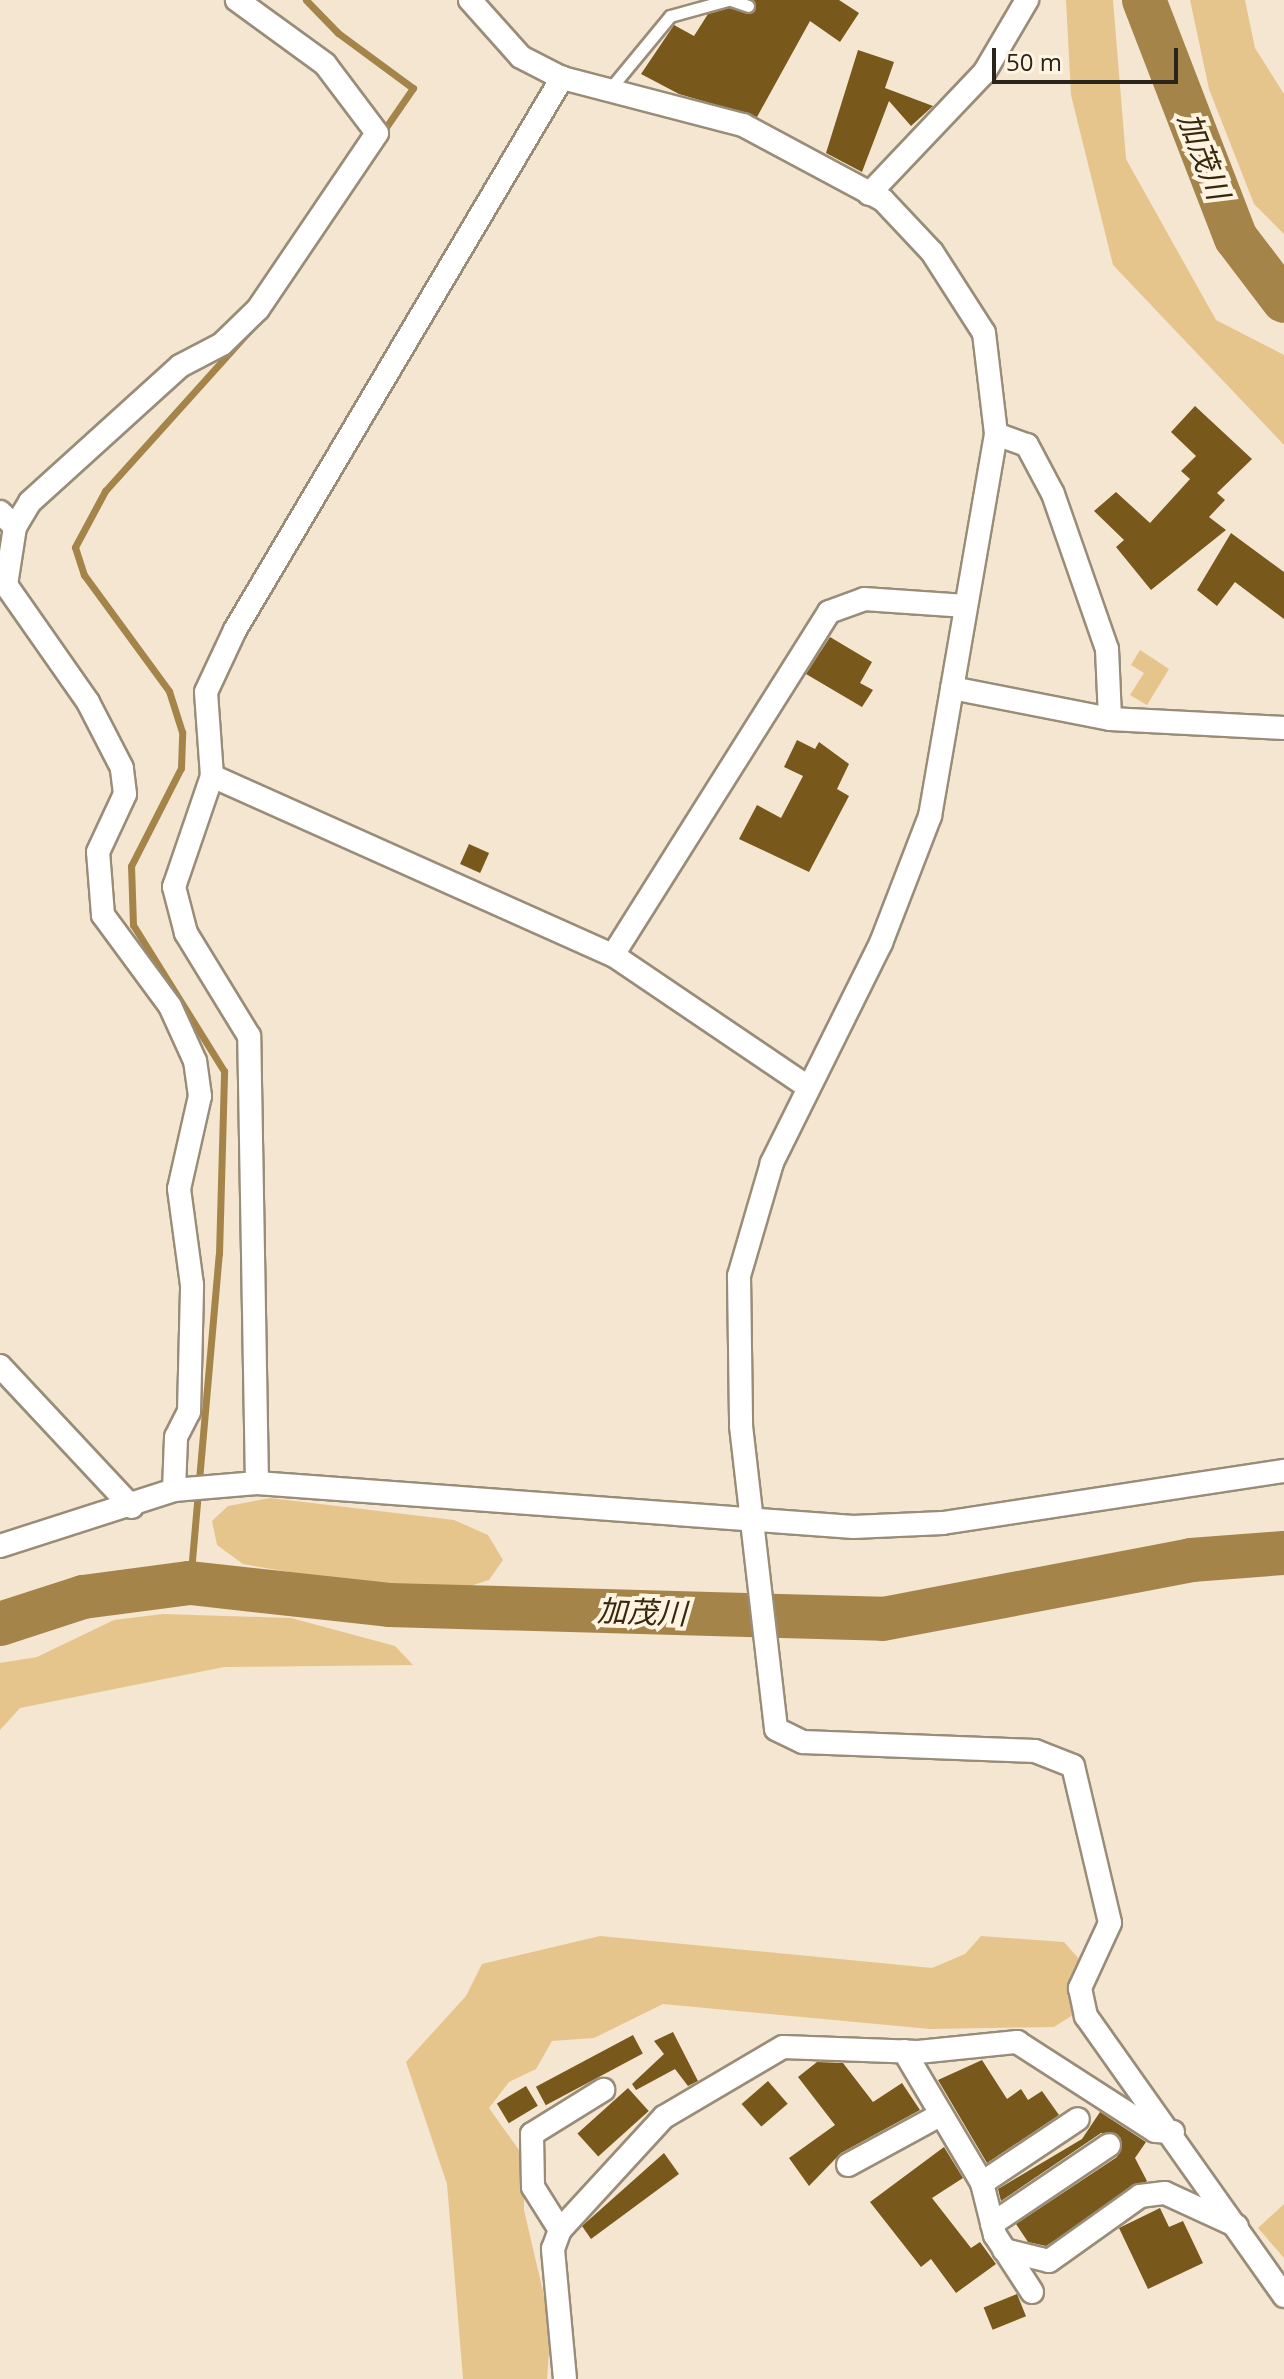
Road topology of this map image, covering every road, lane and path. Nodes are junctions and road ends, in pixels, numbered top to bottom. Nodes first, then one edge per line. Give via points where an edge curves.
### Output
1 (237, 0) edge
2 (470, 0) edge
3 (729, 0) edge
4 (1027, 0) edge
5 (748, 6) dead end
6 (562, 78) junction
7 (609, 91) junction
8 (869, 194) junction
9 (996, 434) junction
10 (7, 520) edge
11 (966, 606) junction
12 (952, 688) junction
13 (1110, 719) junction
14 (1284, 728) edge
15 (212, 776) junction
16 (613, 955) junction
17 (808, 1087) junction
18 (0, 1366) edge
19 (1284, 1471) edge
20 (257, 1483) junction
21 (182, 1489) junction
22 (132, 1507) junction
23 (753, 1521) junction
24 (0, 1546) edge
25 (904, 2051) junction
26 (603, 2090) dead end
27 (940, 2115) junction
28 (1078, 2119) dead end
29 (1173, 2132) junction
30 (1109, 2145) dead end
31 (848, 2165) dead end
32 (982, 2183) junction
33 (992, 2224) junction
34 (1238, 2227) junction
35 (560, 2230) junction
36 (1004, 2250) junction
37 (1032, 2292) dead end
38 (1284, 2296) edge
39 (565, 2379) edge

1 - 10 street via 325,64 377,133 258,309
2 - 6 street via 521,57
3 - 5 lane
3 - 7 lane via 670,16
4 - 8 street via 984,73
6 - 7 street
6 - 15 street via 235,630 206,692
7 - 8 street via 743,125
8 - 9 street via 932,252 984,333
9 - 11 street
9 - 13 street via 1027,445 1053,494 1107,649
10 - 21 street via 6,585 88,702 122,768 125,794 98,852 103,915 170,1006 195,1061 200,1096 179,1189 192,1285 189,1412 176,1437
11 - 12 street
11 - 16 street via 864,599 829,612
12 - 13 street
12 - 17 street via 930,816 881,943
13 - 14 street
15 - 16 street
15 - 20 street via 174,887 186,933 249,1036
16 - 17 street
17 - 23 street via 772,1163 739,1276 741,1426
18 - 22 street
19 - 23 street via 943,1523
20 - 21 street
20 - 23 street
21 - 22 street
22 - 24 street
23 - 29 street via 776,1729 803,1742 1019,1750 1073,1766 1110,1923 1080,1988 1086,2016
25 - 27 street
25 - 29 street via 1017,2042 1155,2131
25 - 35 street via 783,2047 664,2117
26 - 35 street via 532,2134 533,2187
27 - 31 street
27 - 32 street
28 - 32 street
29 - 34 street
30 - 33 street
32 - 33 street
33 - 36 street
34 - 36 street via 1165,2193 1140,2196 1049,2261
34 - 38 street
35 - 39 street via 553,2249
36 - 37 street

